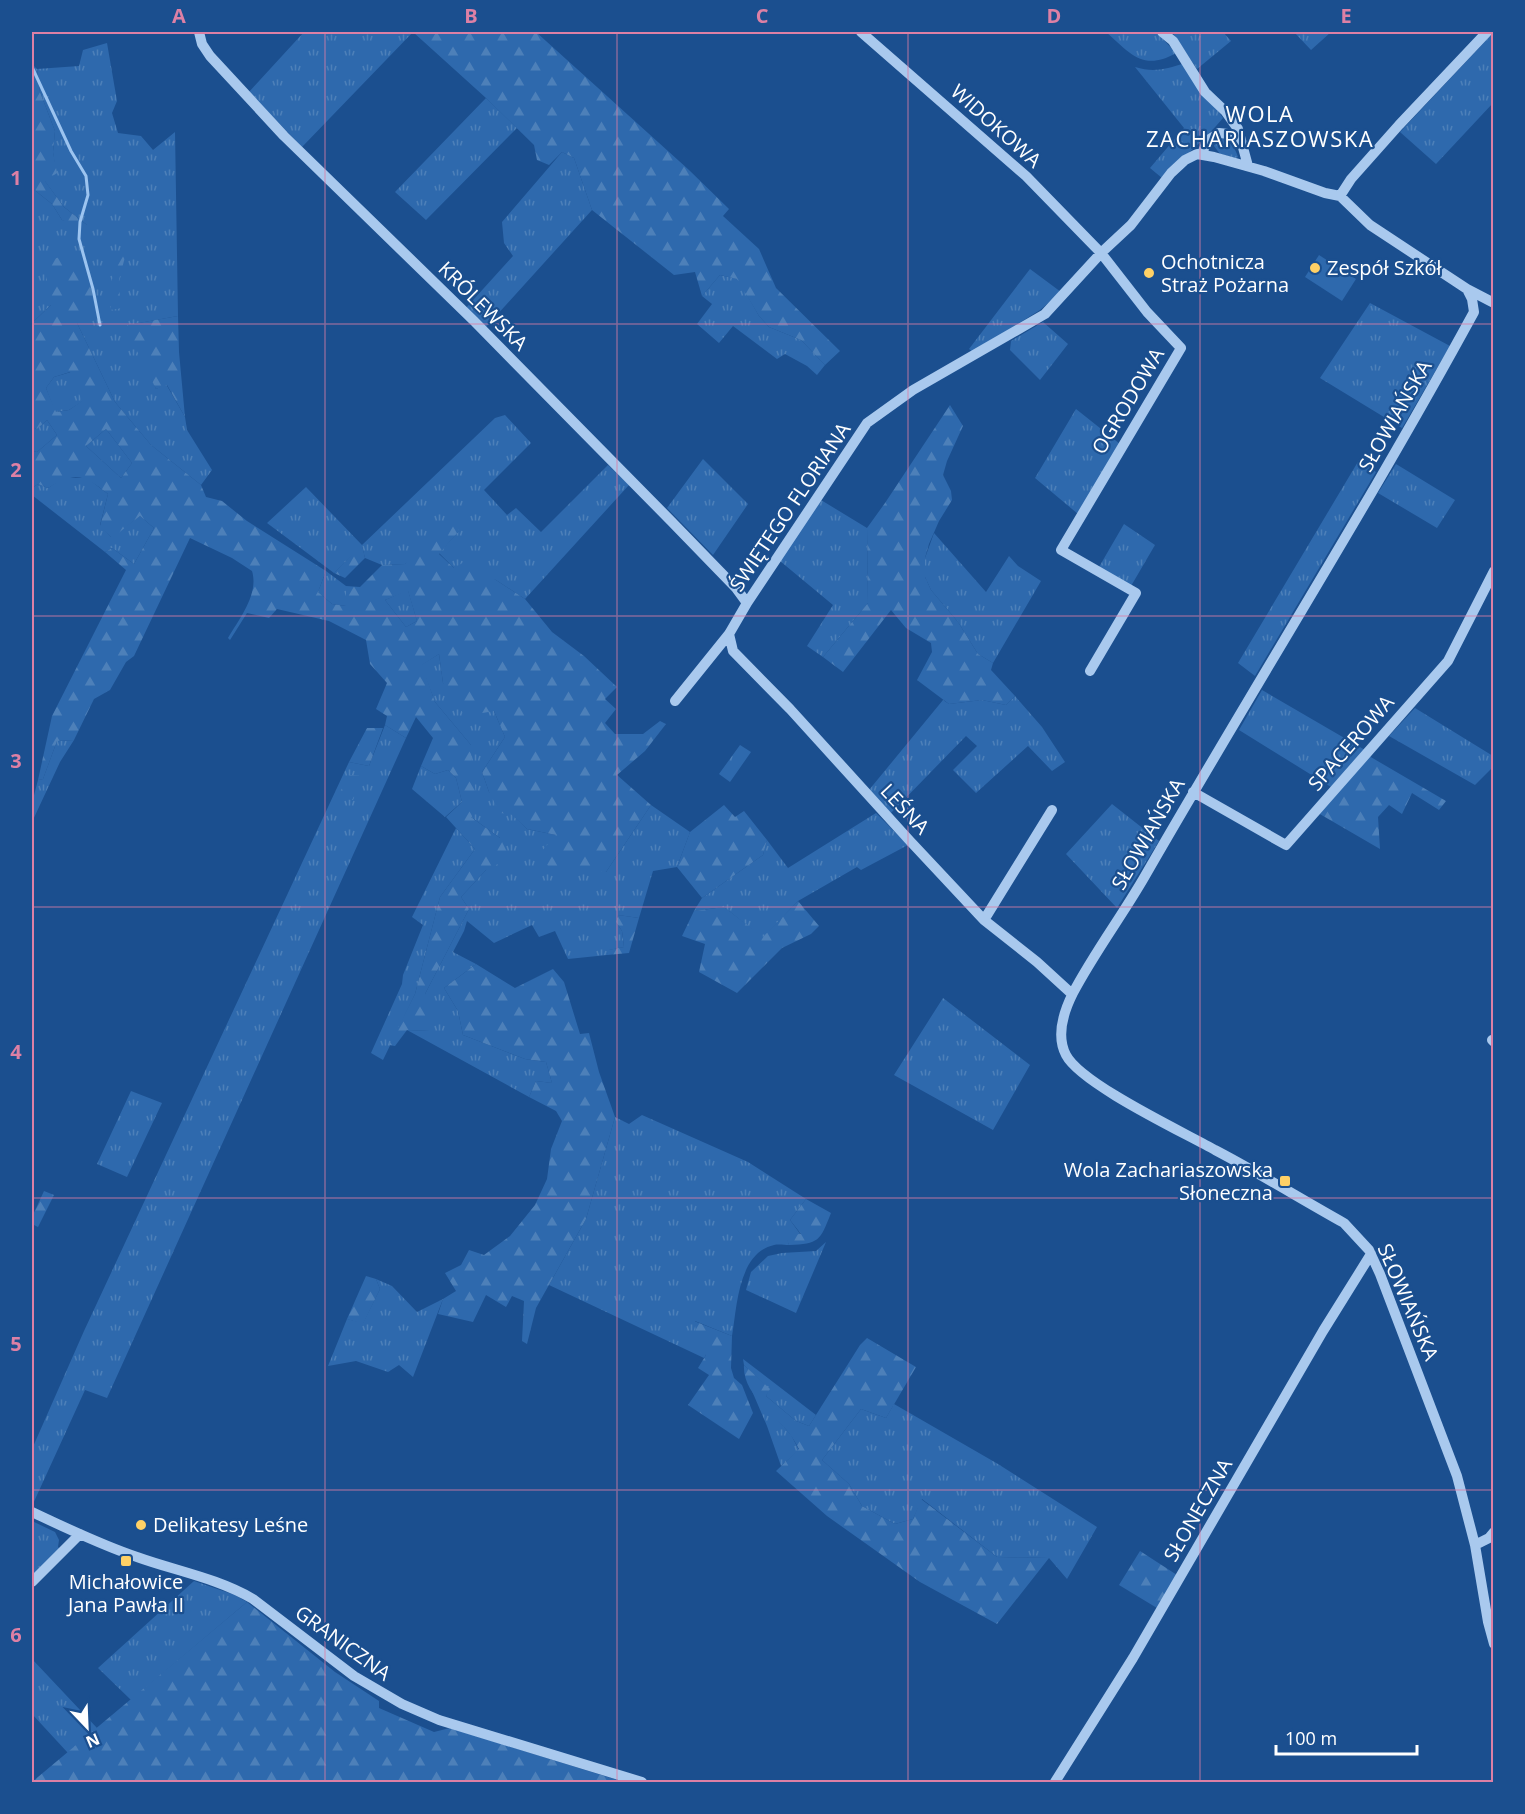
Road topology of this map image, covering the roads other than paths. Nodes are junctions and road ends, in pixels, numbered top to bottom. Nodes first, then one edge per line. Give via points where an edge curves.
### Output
1 (199, 32) edge
2 (861, 32) edge
3 (1162, 32) edge
4 (1487, 32) edge
5 (1229, 117) junction
6 (1213, 136) junction
7 (1242, 145) junction
8 (1202, 154) junction
9 (1248, 166) junction
10 (1340, 196) junction
11 (1101, 253) junction
12 (1467, 289) junction
13 (1494, 303) edge
14 (1494, 571) edge
15 (747, 603) junction
16 (729, 634) junction
17 (1090, 671) dead end
18 (675, 701) dead end
19 (1193, 792) junction
20 (1052, 810) dead end
21 (984, 920) junction
22 (1072, 994) junction
23 (1371, 1254) junction
24 (32, 1512) edge
25 (1494, 1532) edge
26 (80, 1534) junction
27 (1475, 1545) junction
28 (32, 1582) edge
29 (1494, 1644) edge
30 (642, 1782) edge
31 (1055, 1782) edge

1 - 15 street, KRÓLEWSKA via 210,56 277,128 474,321
2 - 11 street, WIDOKOWA via 1026,176
3 - 5 street via 1173,41 1206,92
4 - 10 street via 1385,141
5 - 6 street
5 - 7 street via 1238,129
6 - 7 street via 1223,132
6 - 8 street
7 - 9 street
8 - 9 street
8 - 11 street, ŚWIĘTEGO FLORIANA via 1192,156 1171,173 1131,225
9 - 10 street
10 - 12 street via 1371,225
11 - 15 street, ŚWIĘTEGO FLORIANA via 1045,314 913,390 867,423
11 - 17 street, OGRODOWA via 1181,348 1061,550 1136,593
12 - 13 street
12 - 19 street, SŁOWIAŃSKA via 1474,312
14 - 19 street, SPACEROWA via 1448,661 1286,845
15 - 16 street, ŚWIĘTEGO FLORIANA
16 - 18 street, ŚWIĘTEGO FLORIANA
16 - 21 street, LEŚNA via 734,651
19 - 22 street, SŁOWIAŃSKA
20 - 21 street
21 - 22 street, LEŚNA
22 - 23 street, SŁOWIAŃSKA via 1062,1022 1061,1041 1064,1053 1077,1068 1122,1099 1344,1223
23 - 27 street, SŁOWIAŃSKA via 1457,1476
23 - 31 street, SŁONECZNA via 1133,1658
24 - 26 street, GRANICZNA
25 - 27 street
26 - 28 street
26 - 30 street, GRANICZNA via 240,1591 354,1676 402,1704 439,1720
27 - 29 street, SŁOWIAŃSKA

